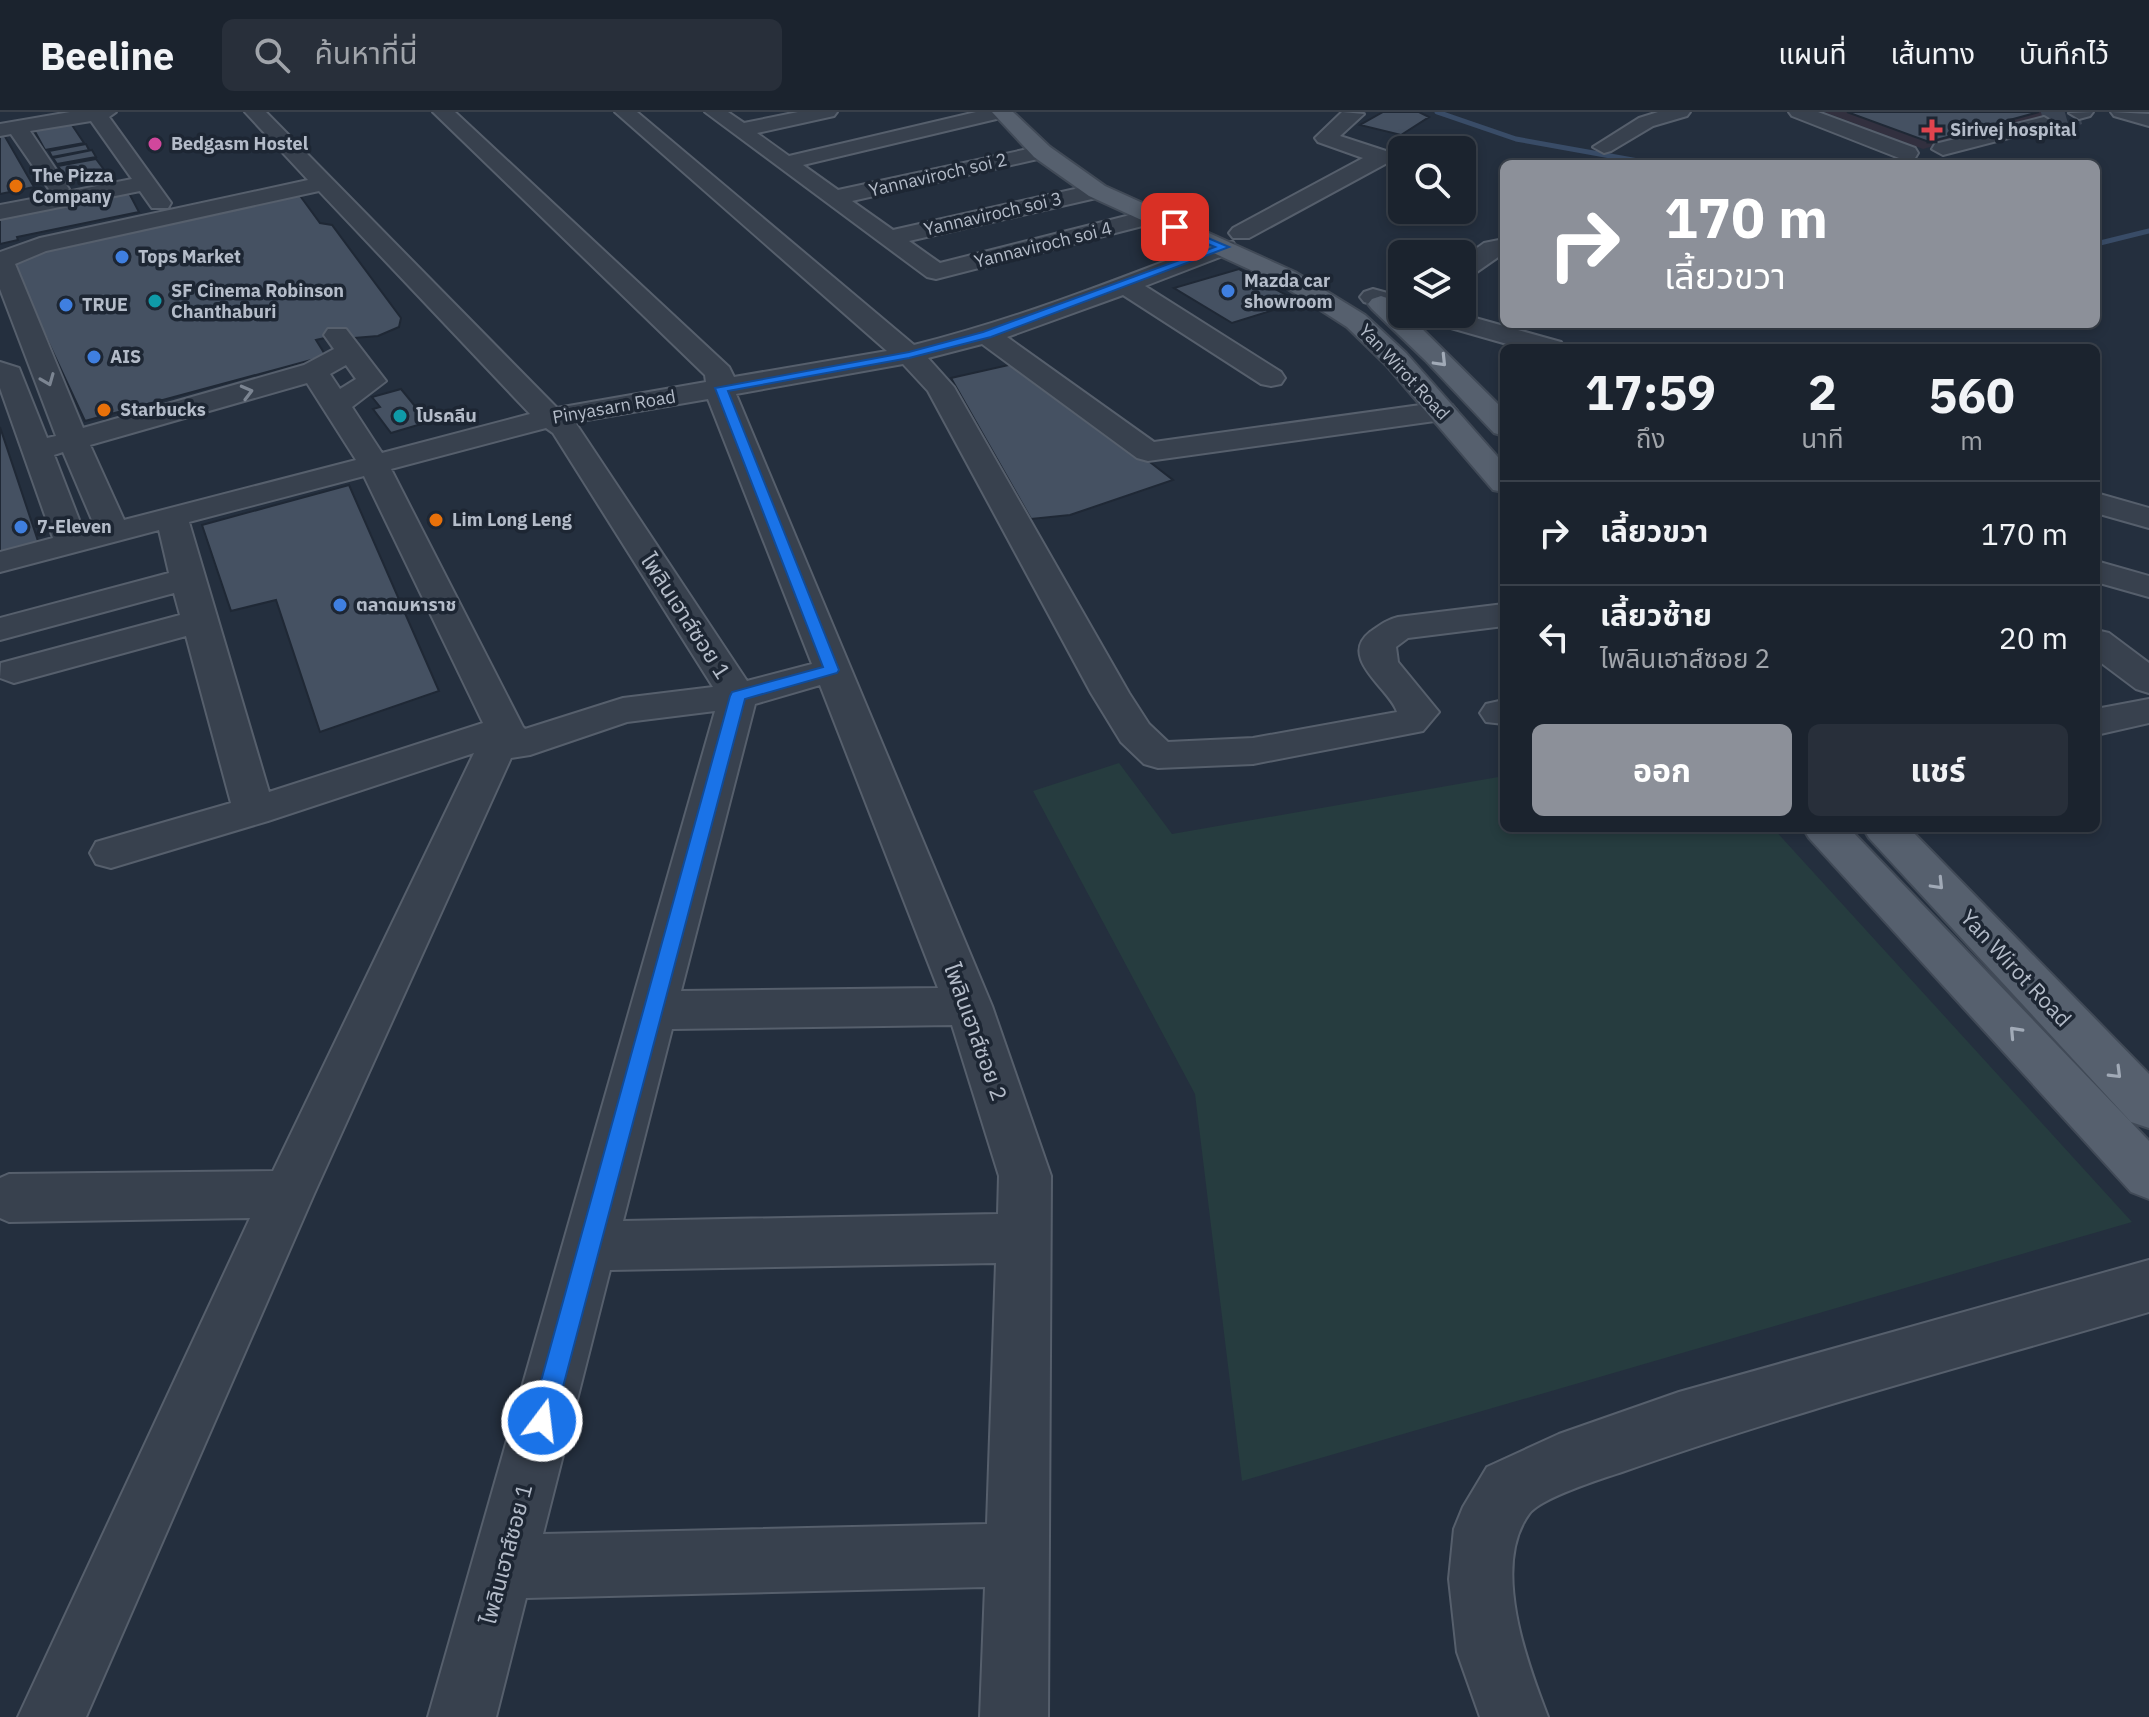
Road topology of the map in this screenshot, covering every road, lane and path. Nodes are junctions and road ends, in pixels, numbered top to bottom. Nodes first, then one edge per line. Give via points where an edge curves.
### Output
1 (255, 112) edge
2 (443, 112) edge
3 (625, 112) edge
4 (715, 112) edge
5 (827, 112) edge
6 (1002, 112) edge
7 (1352, 112) edge
8 (1680, 112) edge
9 (1799, 112) edge
10 (2121, 112) edge
11 (101, 113) edge
12 (1622, 115) dead end
13 (2149, 120) edge
14 (1646, 122) junction
15 (2044, 123) tunnel mouth
16 (9, 129) edge
17 (741, 130) junction
18 (1604, 147) dead end
19 (1943, 149) dead end
20 (1042, 152) junction
21 (1907, 153) dead end
22 (786, 163) junction
23 (142, 178) junction
24 (324, 183) junction
25 (58, 189) junction
26 (1097, 191) junction
27 (834, 198) junction
28 (0, 200) edge
29 (0, 212) edge
30 (168, 213) junction
31 (1150, 217) junction
32 (890, 238) junction
33 (1232, 240) junction
34 (1500, 247) edge
35 (1476, 261) edge
36 (1125, 285) junction
37 (1373, 297) junction
38 (1388, 301) edge
39 (1476, 322) edge
40 (1500, 327) edge
41 (1510, 329) edge
42 (987, 335) junction
43 (34, 344) junction
44 (1542, 344) edge
45 (909, 355) junction
46 (0, 361) edge
47 (0, 370) edge
48 (314, 371) junction
49 (1271, 378) dead end
50 (721, 388) junction
51 (335, 405) junction
52 (1442, 411) junction
53 (550, 418) junction
54 (1500, 423) edge
55 (72, 439) junction
56 (37, 450) junction
57 (373, 463) junction
58 (1500, 478) edge
59 (2100, 504) edge
60 (172, 517) junction
61 (2149, 518) edge
62 (113, 532) junction
63 (71, 543) junction
64 (0, 562) edge
65 (2100, 572) edge
66 (187, 579) junction
67 (2149, 587) edge
68 (1500, 615) edge
69 (199, 621) junction
70 (0, 629) edge
71 (2100, 644) edge
72 (831, 670) junction
73 (14, 671) dead end
74 (2149, 681) edge
75 (738, 696) junction
76 (2149, 711) edge
77 (2100, 721) edge
78 (505, 729) junction
79 (254, 811) junction
80 (1828, 832) edge
81 (1888, 832) edge
82 (111, 853) dead end
83 (969, 1006) junction
84 (653, 1010) junction
85 (2149, 1107) edge
86 (2149, 1176) edge
87 (288, 1194) junction
88 (9, 1198) dead end
89 (1024, 1238) junction
90 (589, 1246) junction
91 (2149, 1286) edge
92 (1017, 1555) junction
93 (502, 1567) junction
94 (52, 1717) edge
95 (462, 1717) edge
96 (1014, 1717) edge
97 (1514, 1717) edge

1 - 24 street, ไพลินเฮาส์ซอย 1
2 - 50 street, ไพลินเฮาส์ซอย 2 via 719,373
3 - 45 street
4 - 17 street
5 - 17 street
6 - 20 main road, Yan Wirot Road
6 - 22 street
6 - 33 main road, Yan Wirot Road
7 - 33 street, Pinyasarn Road via 1325,138 1381,157
8 - 14 street
9 - 21 street
10 - 13 street
11 - 16 street
11 - 23 street
12 - 14 street
14 - 18 street
15 - 19 street
16 - 25 street
17 - 22 street
20 - 26 main road, Yan Wirot Road
20 - 27 street, Yannaviroch soi 2
22 - 27 street
23 - 25 street
23 - 29 street
23 - 30 street
24 - 30 street
24 - 53 street, ไพลินเฮาส์ซอย 1
25 - 28 street
26 - 31 main road, Yan Wirot Road
26 - 32 street, Yannaviroch soi 3
27 - 32 street
30 - 43 street via 13,254 2,265
31 - 32 street, Yannaviroch soi 4 via 936,272
31 - 33 main road, Yan Wirot Road
33 - 36 street, Pinyasarn Road
33 - 37 main road, Yan Wirot Road
33 - 52 main road, Yan Wirot Road via 1356,321
34 - 35 street
36 - 42 street, Pinyasarn Road
36 - 49 street
37 - 38 street
37 -> 54 main road, Yan Wirot Road
39 - 40 street
41 - 44 street
42 - 45 street, Pinyasarn Road
42 - 52 street via 1148,452
43 - 46 street
43 -> 55 street
45 - 50 street, Pinyasarn Road
45 - 68 street via 940,387 1110,693 1135,733 1158,755 1245,752 1409,722 1420,712 1380,664 1378,644 1398,628
47 - 56 street via 9,374
48 - 51 street
48 - 51 street via 343,344 372,381
55 -> 48 street
50 - 53 street, Pinyasarn Road
50 - 72 street, ไพลินเฮาส์ซอย 2
51 - 57 street
52 - 58 main road, Yan Wirot Road
53 - 57 street, Pinyasarn Road
53 - 75 street, ไพลินเฮาส์ซอย 1 via 564,427
55 - 56 street
55 - 62 street
56 - 63 street
57 - 60 street, Pinyasarn Road
57 - 78 street
59 - 61 street
60 - 62 street, Pinyasarn Road
60 - 66 street
62 - 63 street, Pinyasarn Road
63 - 64 street, Pinyasarn Road
65 - 67 street
66 - 69 street
66 - 70 street
69 - 73 street
69 - 79 street
71 - 74 street
72 - 75 street
72 - 83 street, ไพลินเฮาส์ซอย 2
75 - 78 street via 623,710 516,746
75 - 84 street, ไพลินเฮาส์ซอย 1
76 - 77 street
78 - 79 street
78 - 87 street
79 - 82 street
86 -> 80 main road, Yan Wirot Road
81 -> 85 main road, Yan Wirot Road
83 - 84 street
83 - 89 street, ไพลินเฮาส์ซอย 2 via 1025,1176
84 - 90 street, ไพลินเฮาส์ซอย 1
87 - 88 street
87 - 94 street
89 - 90 street
89 - 92 street, ไพลินเฮาส์ซอย 2
90 - 93 street, ไพลินเฮาส์ซอย 1
91 - 97 street via 1679,1422 1559,1464 1509,1489 1485,1529 1481,1579 1490,1652
92 - 93 street
92 - 96 street, ไพลินเฮาส์ซอย 2
93 - 95 street, ไพลินเฮาส์ซอย 1

